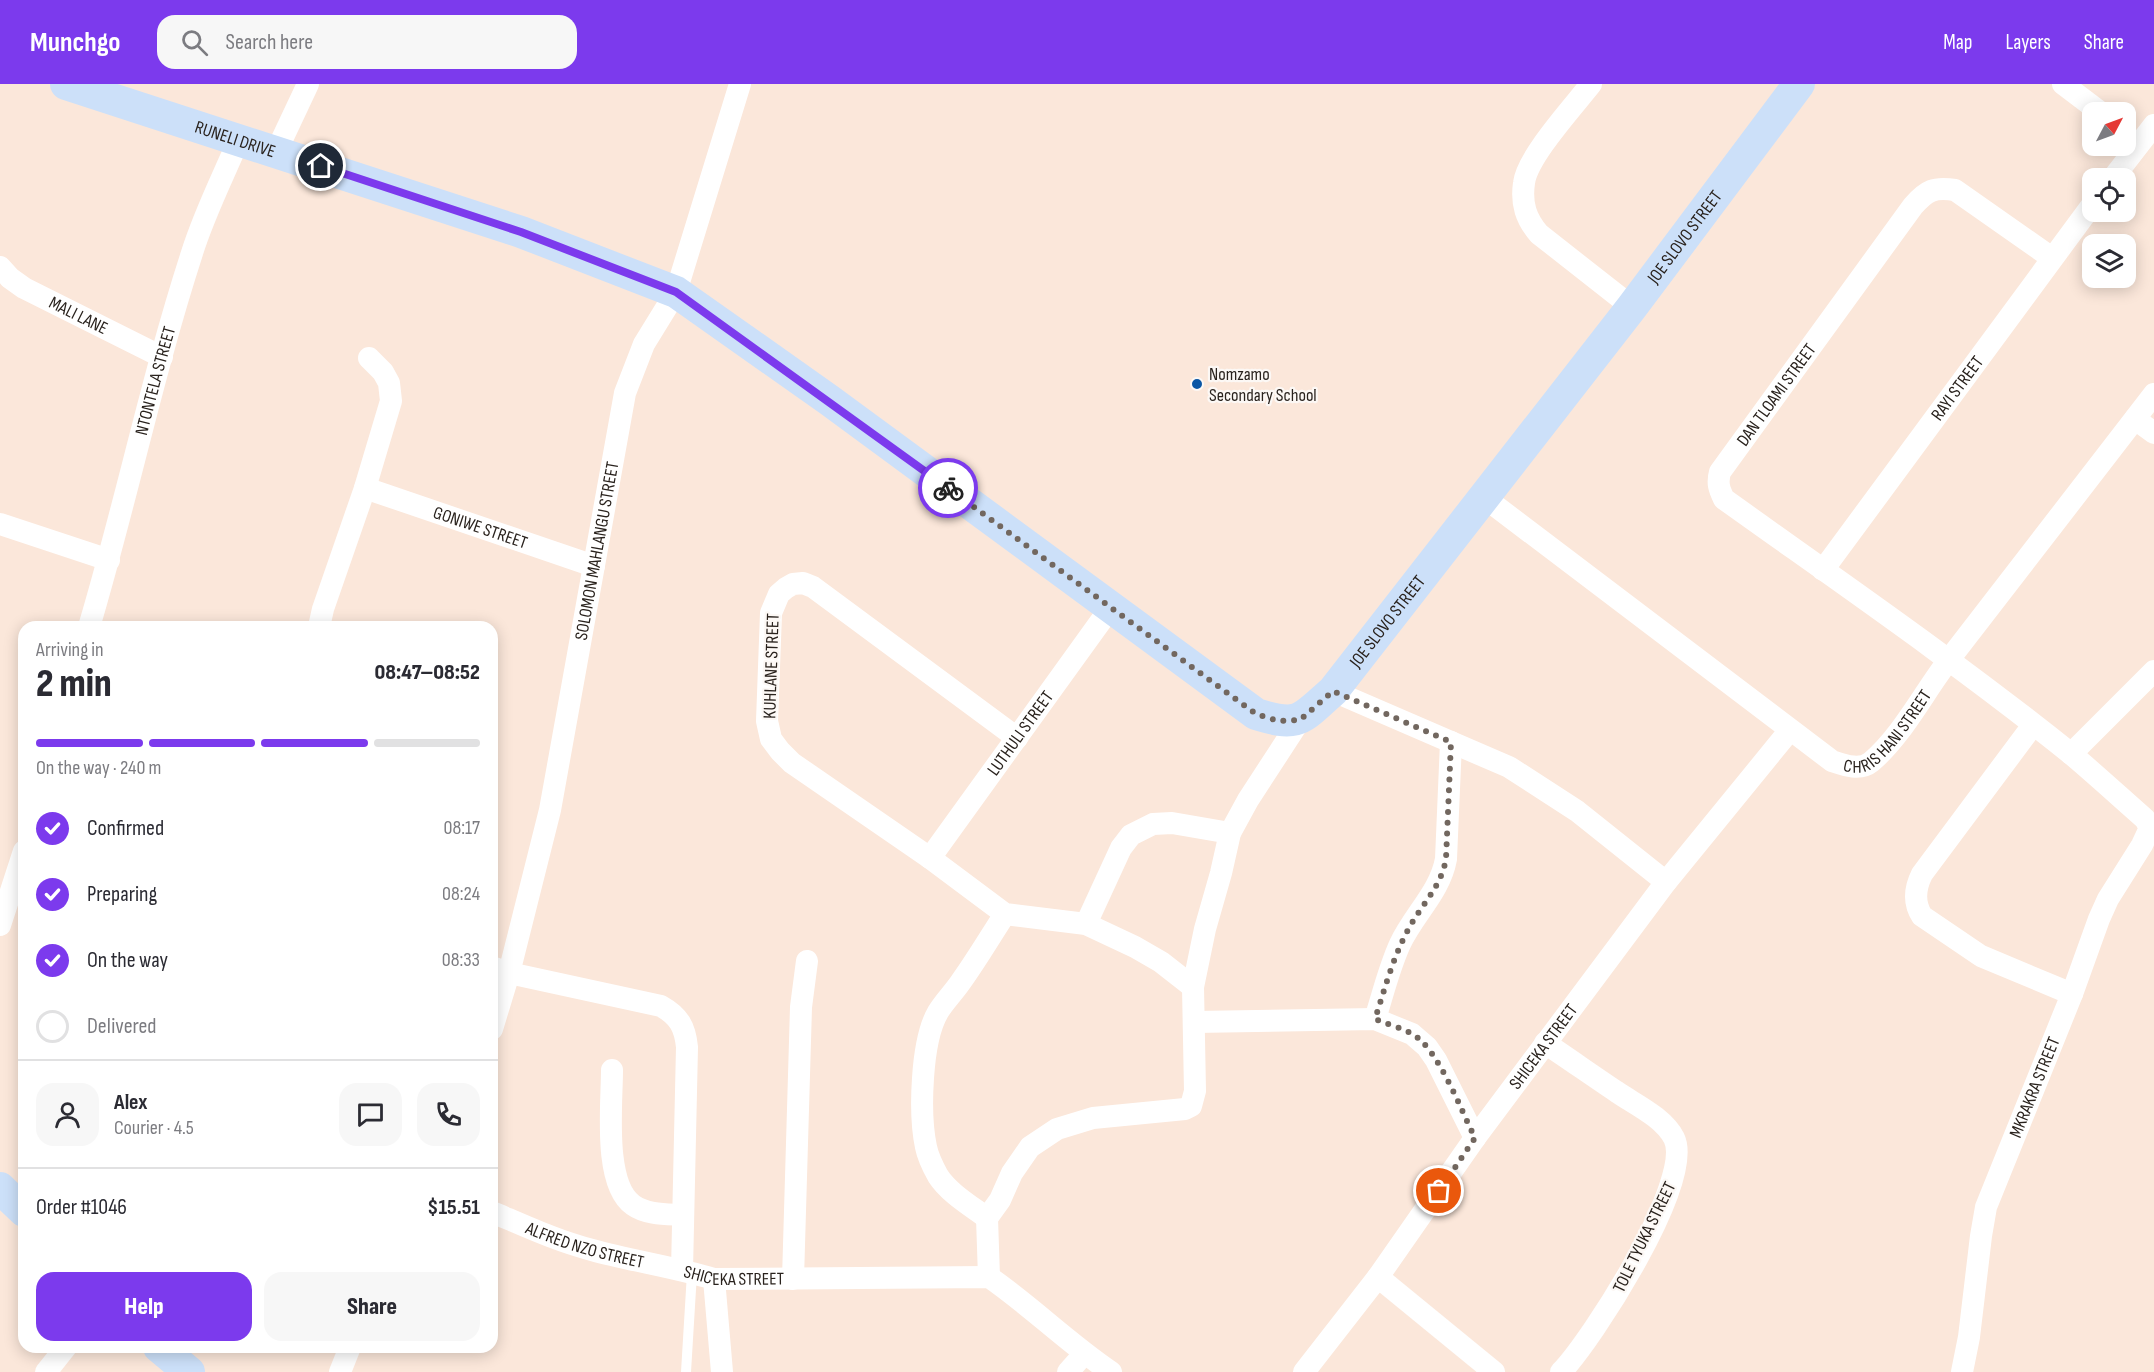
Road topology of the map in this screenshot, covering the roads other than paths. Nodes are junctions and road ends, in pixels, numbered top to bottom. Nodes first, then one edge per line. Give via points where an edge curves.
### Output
1 (66, 84) edge
2 (308, 84) edge
3 (740, 84) edge
4 (1591, 84) edge
5 (1799, 84) edge
6 (2063, 84) edge
7 (2087, 102) edge
8 (2154, 125) edge
9 (239, 139) junction
10 (2140, 142) edge
11 (276, 152) junction
12 (2120, 168) edge
13 (2082, 218) edge
14 (2052, 258) junction
15 (0, 267) edge
16 (676, 292) junction
17 (1632, 307) junction
18 (162, 357) junction
19 (369, 358) dead end
20 (2154, 394) edge
21 (2135, 419) junction
22 (2154, 433) edge
23 (365, 488) junction
24 (1485, 498) junction
25 (0, 524) edge
26 (109, 560) junction
27 (594, 566) junction
28 (1823, 570) junction
29 (1111, 608) junction
30 (91, 621) edge
31 (321, 621) edge
32 (1949, 659) junction
33 (2154, 671) edge
34 (1333, 691) junction
35 (1300, 720) junction
36 (2033, 724) junction
37 (1790, 730) junction
38 (1017, 738) junction
39 (1451, 742) junction
40 (2071, 754) junction
41 (2145, 819) joint
42 (1230, 833) junction
43 (930, 858) junction
44 (18, 865) edge
45 (1666, 882) junction
46 (5, 894) edge
47 (1005, 914) junction
48 (1086, 924) junction
49 (0, 925) edge
50 (807, 961) dead end
51 (500, 970) edge
52 (1193, 987) junction
53 (2072, 994) junction
54 (1375, 1019) junction
55 (1194, 1022) junction
56 (1545, 1043) junction
57 (612, 1070) dead end
58 (1475, 1138) junction
59 (0, 1188) edge
60 (18, 1205) edge
61 (498, 1215) edge
62 (683, 1215) junction
63 (987, 1218) junction
64 (696, 1274) junction
65 (989, 1277) junction
66 (1378, 1277) junction
67 (793, 1279) junction
68 (61, 1353) edge
69 (166, 1353) edge
70 (348, 1353) edge
71 (1084, 1354) junction
72 (46, 1372) edge
73 (189, 1372) edge
74 (340, 1372) edge
75 (686, 1372) edge
76 (722, 1372) edge
77 (1068, 1372) edge
78 (1111, 1372) edge
79 (1304, 1372) edge
80 (1494, 1372) edge
81 (1561, 1372) edge
82 (1962, 1372) edge

1 - 9 street, RUNELI DRIVE
2 - 11 street
3 - 16 street, SOLOMON MAHLANGU STREET
4 - 17 street via 1536,156 1524,182 1524,210 1539,234
5 - 17 street, JOE SLOVO STREET
6 - 7 street
8 - 10 street
9 - 11 street, RUNELI DRIVE
9 - 18 street, NTONTELA STREET via 192,252
10 - 12 street
11 - 16 street, RUNELI DRIVE via 521,232
13 - 14 street, RAYI STREET
14 - 28 street, RAYI STREET
14 - 28 street, DAN TLOAMI STREET via 1955,190 1929,191 1913,206 1720,472 1719,490 1724,499
15 - 18 street, MALI LANE via 24,288
16 - 27 street, SOLOMON MAHLANGU STREET via 644,344 625,393
16 - 29 street
17 - 24 street, JOE SLOVO STREET
18 - 26 street, NTONTELA STREET
19 - 23 street via 389,383 391,401
20 - 21 street, CHRIS HANI STREET
21 - 22 street
21 - 32 street, CHRIS HANI STREET
23 - 27 street, GONIWE STREET
23 - 31 street
24 - 34 street, JOE SLOVO STREET
24 - 37 street, CHRIS HANI STREET
25 - 26 street
26 - 30 street, NTONTELA STREET
27 - 51 street, SOLOMON MAHLANGU STREET via 550,810
28 - 32 street, DAN TLOAMI STREET
29 - 35 street via 1256,714 1278,721
29 - 38 street, LUTHULI STREET
32 - 36 street, DAN TLOAMI STREET
32 - 37 street, CHRIS HANI STREET via 1896,735 1866,765 1848,766 1832,760
33 - 40 street
34 - 35 street, JOE SLOVO STREET
34 - 39 street
35 - 42 street
36 - 40 street, DAN TLOAMI STREET
36 - 53 street via 1922,874 1915,898 1923,916 1973,951
37 - 45 street, SHICEKA STREET
38 - 43 street, LUTHULI STREET
38 - 43 street, KUHLANE STREET via 813,587 793,584 779,594 771,613 767,721 771,739 792,763
39 - 45 street via 1509,766 1547,790
39 - 54 street via 1443,873 1400,944
40 - 41 street, DAN TLOAMI STREET
41 - 53 street, MKRAKRA STREET via 2149,832 2108,899
42 - 48 street via 1172,823 1153,824 1131,835 1121,848
42 - 52 street
43 - 47 street, KUHLANE STREET
44 - 46 street
45 - 56 street, SHICEKA STREET
46 - 49 street
47 - 48 street
47 - 63 street via 937,1013 929,1036 922,1087 928,1157 940,1179
48 - 52 street via 1161,962
50 - 67 street via 801,1007
51 - 62 street, SHICEKA STREET via 661,1006 680,1022 687,1047
52 - 55 street
53 - 82 street, MKRAKRA STREET via 1986,1207
54 - 55 street
54 - 58 street via 1412,1034 1427,1047
55 - 63 street via 1195,1091 1191,1106 1093,1118 1057,1129 1030,1147
56 - 58 street, SHICEKA STREET
56 - 81 street, TOLE TYUKA STREET via 1658,1120 1675,1140 1677,1153 1669,1191 1644,1245 1609,1308
57 - 62 street via 612,1153 619,1188 633,1205 646,1211
58 - 66 street, SHICEKA STREET
59 - 60 street
61 - 64 street, ALFRED NZO STREET via 591,1250
62 - 64 street, SHICEKA STREET
63 - 65 street
64 - 67 street, SHICEKA STREET
64 - 75 lane
64 - 76 street
65 - 67 street, SHICEKA STREET
65 - 71 street
66 - 79 street, SHICEKA STREET
66 - 80 street
68 - 72 street
69 - 73 street
70 - 74 street
71 - 77 street
71 - 78 street

